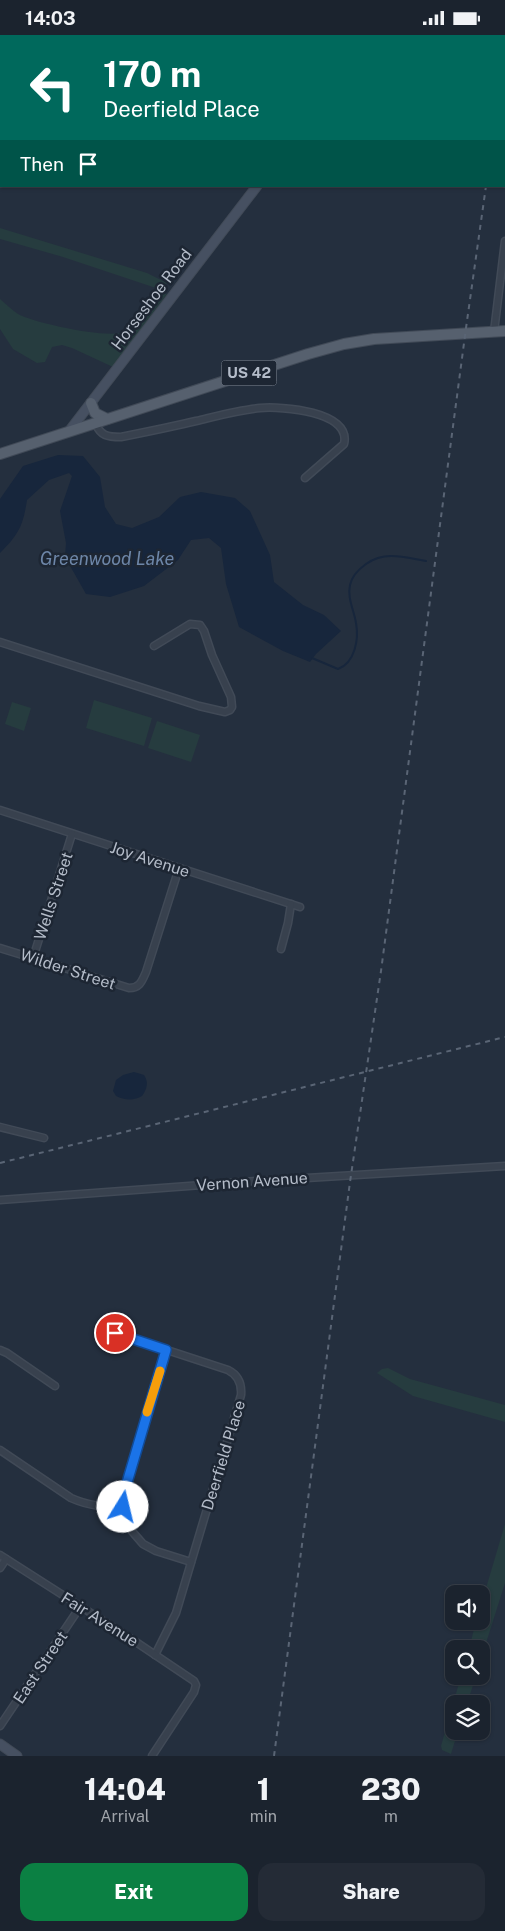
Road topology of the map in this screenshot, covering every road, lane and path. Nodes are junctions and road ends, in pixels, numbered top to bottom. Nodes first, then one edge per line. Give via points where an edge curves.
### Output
1 (255, 187) edge
2 (505, 241) edge
3 (505, 331) edge
4 (494, 332) junction
5 (91, 403) junction
6 (107, 419) junction
7 (95, 423) junction
8 (70, 430) junction
9 (0, 454) edge
10 (305, 478) dead end
11 (0, 642) edge
12 (154, 647) dead end
13 (0, 810) edge
14 (72, 834) junction
15 (179, 868) junction
16 (290, 904) junction
17 (300, 907) dead end
18 (0, 948) edge
19 (281, 949) dead end
20 (33, 958) junction
21 (0, 1127) edge
22 (44, 1138) dead end
23 (505, 1166) edge
24 (0, 1200) edge
25 (115, 1333) dead end
26 (0, 1350) edge
27 (166, 1350) junction
28 (55, 1386) dead end
29 (0, 1450) edge
30 (123, 1507) junction
31 (3, 1557) edge
32 (191, 1562) junction
33 (0, 1568) edge
34 (80, 1607) junction
35 (155, 1655) junction
36 (0, 1726) edge
37 (0, 1744) edge
38 (17, 1756) edge
39 (152, 1756) edge

1 - 5 street, Horseshoe Road
2 - 4 street
3 - 4 main road, US 42
4 - 6 main road, US 42 via 395,337 344,344
5 - 6 main road via 95,413
5 - 8 street, Horseshoe Road
6 - 7 main road, US 42
7 - 8 main road, US 42
7 - 10 street via 102,435 121,437 261,408 294,410 333,419 345,437 344,444
8 - 9 main road, US 42
11 - 12 street via 208,709 230,711 231,697 200,625 190,624
13 - 14 street, Joy Avenue
14 - 15 street, Joy Avenue
14 - 20 street, Wells Street
15 - 16 street, Joy Avenue
15 - 20 street, Wilder Street via 146,972 136,987 129,988
16 - 17 street, Joy Avenue
16 - 19 street
18 - 20 street, Wilder Street
21 - 22 street
23 - 24 street, Vernon Avenue
25 - 27 street, Deerfield Place
26 - 28 street
27 - 30 street via 126,1486
27 - 32 street, Deerfield Place via 228,1369 237,1376 242,1389
29 - 30 street via 81,1503
30 - 32 street via 130,1529 143,1544
31 - 33 street
31 - 34 street, Fair Avenue
32 - 35 street, Deerfield Place via 172,1622
34 - 35 street, Fair Avenue
34 - 36 street, East Street
35 - 39 street, Fair Avenue via 194,1681 196,1687
37 - 38 street

